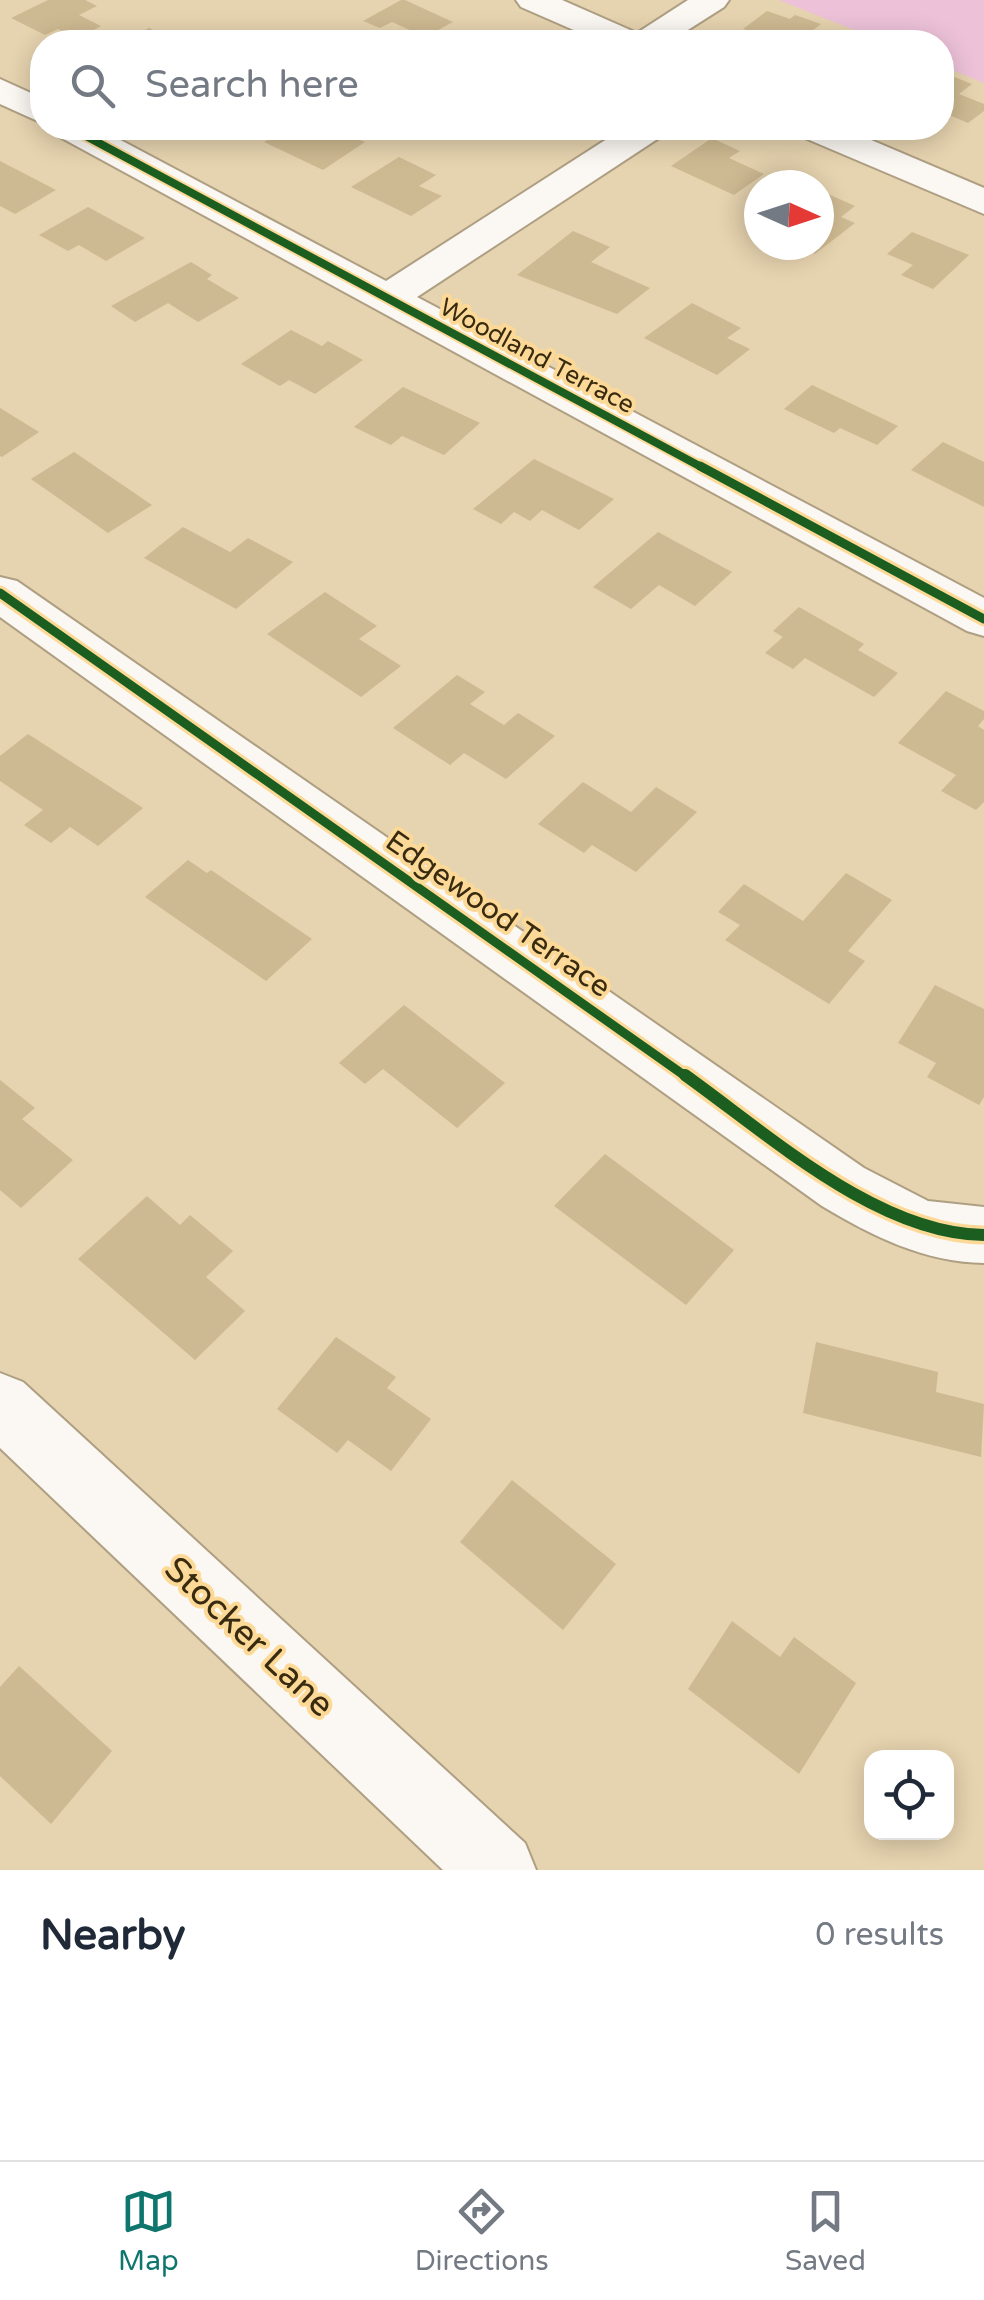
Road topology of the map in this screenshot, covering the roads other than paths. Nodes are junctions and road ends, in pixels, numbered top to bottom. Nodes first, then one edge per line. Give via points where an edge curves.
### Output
1 (533, 0) edge
2 (712, 0) edge
3 (602, 30) edge
4 (665, 30) edge
5 (92, 140) edge
6 (631, 140) edge
7 (841, 140) edge
8 (984, 202) edge
9 (387, 298) junction
10 (0, 593) edge
11 (984, 619) edge
12 (984, 1235) edge
13 (0, 1404) edge
14 (498, 1870) edge

1 - 3 street
2 - 4 street
5 - 9 street, Woodland Terrace
6 - 9 street
7 - 8 street
9 - 11 street, Woodland Terrace
10 - 12 street, Edgewood Terrace via 843,1188 895,1218
13 - 14 street, Stocker Lane

